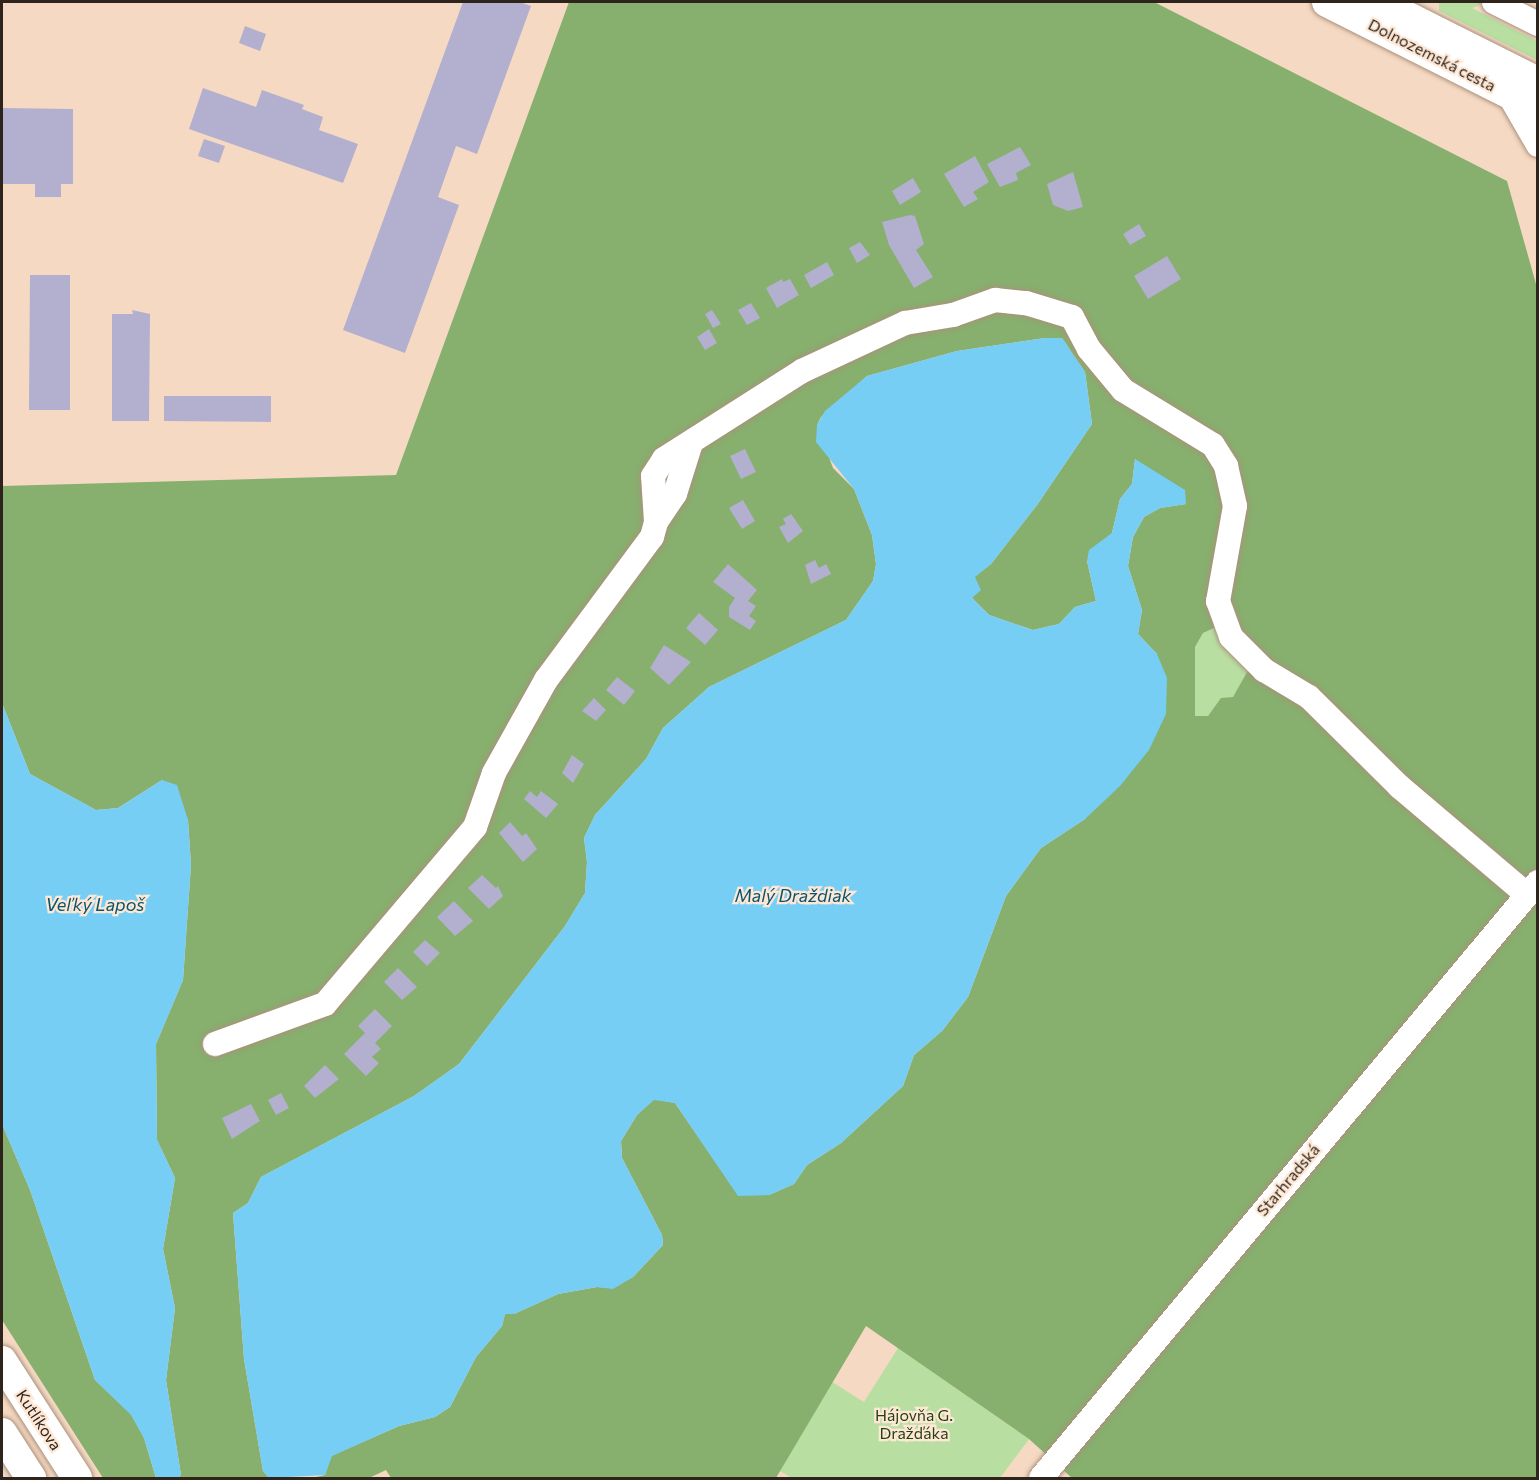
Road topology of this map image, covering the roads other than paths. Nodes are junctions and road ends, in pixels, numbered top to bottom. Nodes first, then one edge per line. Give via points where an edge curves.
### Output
1 (1327, 2) edge
2 (1378, 2) edge
3 (1494, 2) edge
4 (1538, 24) edge
5 (1538, 82) edge
6 (1508, 93) junction
7 (1538, 108) edge
8 (1538, 145) edge
9 (1532, 888) edge
10 (215, 1044) dead end
11 (2, 1361) edge
12 (2, 1433) edge
13 (31, 1479) edge
14 (77, 1479) edge
15 (1041, 1479) edge

1 - 6 main road, Dolnozemská cesta
2 - 5 main road, Dolnozemská cesta
3 - 4 street
6 - 7 main road, Dolnozemská cesta
6 - 8 street
9 - 10 street via 1400,787 1309,697 1264,670 1231,637 1218,601 1235,506 1226,466 1213,445 1123,390 1089,349 1072,317 1026,303 995,300 953,315 905,323 802,370 664,459 653,476 656,522 640,557 546,680 494,773 475,827 325,1004
9 - 15 street, Starhradská
11 - 14 main road, Kutlíkova
12 - 13 main road

